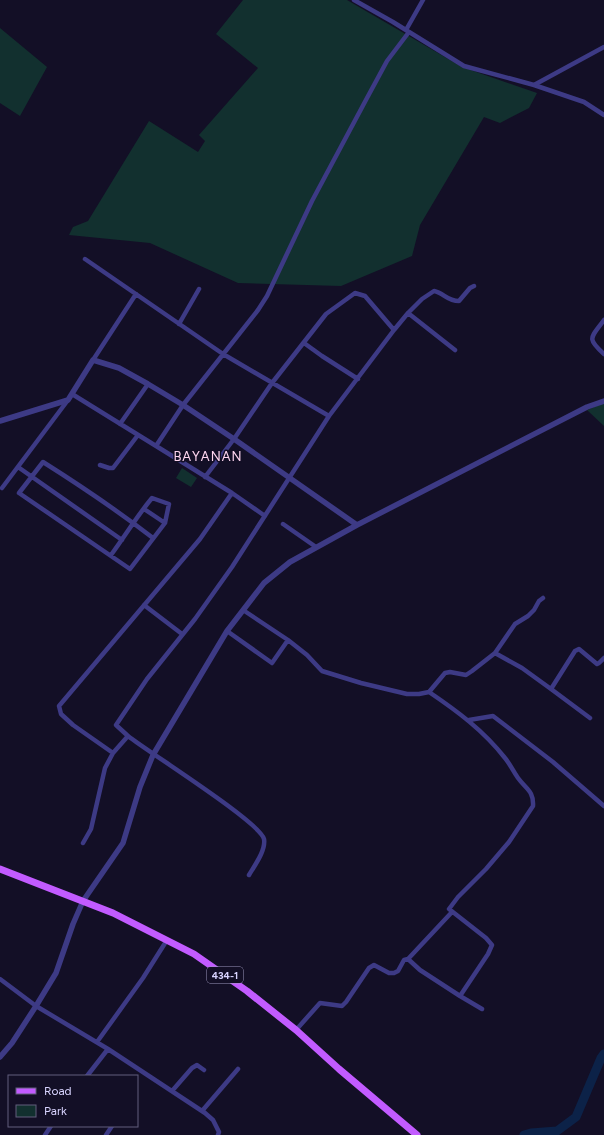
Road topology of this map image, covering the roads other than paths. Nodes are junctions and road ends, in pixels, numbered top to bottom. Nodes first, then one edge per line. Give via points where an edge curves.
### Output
1 (354, 0) edge
2 (423, 0) edge
3 (407, 31) junction
4 (604, 47) edge
5 (534, 85) junction
6 (604, 115) edge
7 (85, 259) dead end
8 (474, 286) dead end
9 (199, 289) dead end
10 (136, 294) junction
11 (408, 313) junction
12 (604, 320) edge
13 (179, 324) junction
14 (394, 330) junction
15 (304, 343) junction
16 (455, 350) dead end
17 (223, 354) junction
18 (604, 354) edge
19 (94, 360) junction
20 (358, 379) junction
21 (272, 383) junction
22 (148, 384) junction
23 (72, 394) junction
24 (68, 400) junction
25 (604, 400) edge
26 (183, 405) junction
27 (330, 416) junction
28 (0, 421) edge
29 (120, 424) junction
30 (138, 435) junction
31 (234, 439) junction
32 (156, 446) junction
33 (100, 465) dead end
34 (18, 467) junction
35 (205, 477) junction
36 (32, 478) junction
37 (290, 479) junction
38 (2, 488) dead end
39 (232, 493) junction
40 (144, 508) junction
41 (265, 516) junction
42 (133, 523) junction
43 (165, 523) junction
44 (283, 524) dead end
45 (357, 525) junction
46 (153, 538) junction
47 (122, 540) junction
48 (316, 547) junction
49 (111, 555) junction
50 (542, 598) dead end
51 (144, 605) junction
52 (243, 610) junction
53 (227, 631) junction
54 (182, 634) junction
55 (288, 640) junction
56 (496, 653) junction
57 (604, 658) edge
58 (551, 688) junction
59 (429, 692) junction
60 (590, 718) dead end
61 (469, 720) junction
62 (128, 736) junction
63 (113, 753) junction
64 (153, 755) junction
65 (604, 806) edge
66 (83, 843) dead end
67 (0, 869) edge
68 (249, 875) dead end
69 (83, 901) junction
70 (452, 912) junction
71 (167, 940) junction
72 (408, 959) junction
73 (0, 978) edge
74 (460, 996) junction
75 (36, 1006) junction
76 (482, 1009) dead end
77 (296, 1030) junction
78 (96, 1042) junction
79 (108, 1049) junction
80 (0, 1057) edge
81 (238, 1069) dead end
82 (204, 1070) dead end
83 (88, 1075) edge
84 (172, 1091) junction
85 (202, 1111) junction
86 (218, 1135) edge
87 (417, 1135) edge

1 - 3 street
2 - 3 street
3 - 5 street via 464,66
3 - 17 street via 387,61 312,201 267,296
4 - 5 street
5 - 6 street via 584,102
7 - 10 street
8 - 11 street via 459,300 452,301 434,291
9 - 13 street
10 - 13 street
10 - 19 street
11 - 14 street
11 - 16 street
12 - 18 street via 592,340
13 - 17 street
14 - 15 street via 365,296 355,292 326,314
14 - 20 street
15 - 20 street
15 - 21 street
17 - 21 street
17 - 26 street
19 - 22 street via 119,368
19 - 23 street
20 - 27 street
21 - 27 street
21 - 31 street
22 - 26 street
22 - 29 street
23 - 24 street
23 - 29 street
24 - 28 street
24 - 34 street
25 - 45 street
26 - 31 street
26 - 32 street
27 - 37 street
29 - 30 street
30 - 32 street
30 - 33 street via 113,468
31 - 35 street
31 - 37 street
32 - 35 street
34 - 36 street
34 - 38 street
35 - 39 street
36 - 42 street via 43,462
36 - 47 street
36 - 49 street via 19,493
37 - 41 street
37 - 45 street
39 - 41 street
39 - 51 street via 200,539
40 - 42 street
40 - 43 street
40 - 43 street via 152,498 169,504
41 - 54 street via 232,567
42 - 46 street
42 - 47 street
43 - 46 street
44 - 48 street
45 - 48 street
46 - 49 street via 130,569
47 - 49 street
48 - 52 street via 290,562 264,584
50 - 56 street via 528,616 515,624
51 - 54 street
51 - 63 street via 59,706 61,714
52 - 53 street
52 - 55 street
53 - 55 street via 272,663
53 - 64 street
54 - 62 street via 116,725
55 - 59 street via 322,671 407,694
56 - 58 street
56 - 59 street via 466,675 445,673
57 - 58 street via 597,664 579,649 575,651
58 - 60 street
59 - 61 street
61 - 65 street via 494,716
61 - 70 street via 505,758 531,792 533,806 509,842 458,897 449,909
62 - 63 street
62 - 64 street
63 - 66 street via 103,774 91,829
64 - 68 street via 214,795 256,828 263,837 264,846
64 - 69 street via 123,843
67 - 69 main road, 434-1
69 - 71 main road, 434-1
69 - 75 street via 56,973
70 - 72 street
70 - 74 street via 492,945
71 - 77 main road, 434-1 via 194,954
71 - 78 street via 143,978
72 - 74 street via 420,970
72 - 77 street via 404,960 394,973 371,966 342,1006 320,1003
73 - 75 street
74 - 76 street
75 - 78 street
75 - 80 street via 12,1044
77 - 87 main road, 434-1
78 - 79 street
79 - 83 street
79 - 84 street
81 - 85 street
82 - 84 street via 196,1066 192,1068
84 - 85 street
85 - 86 street via 213,1120

